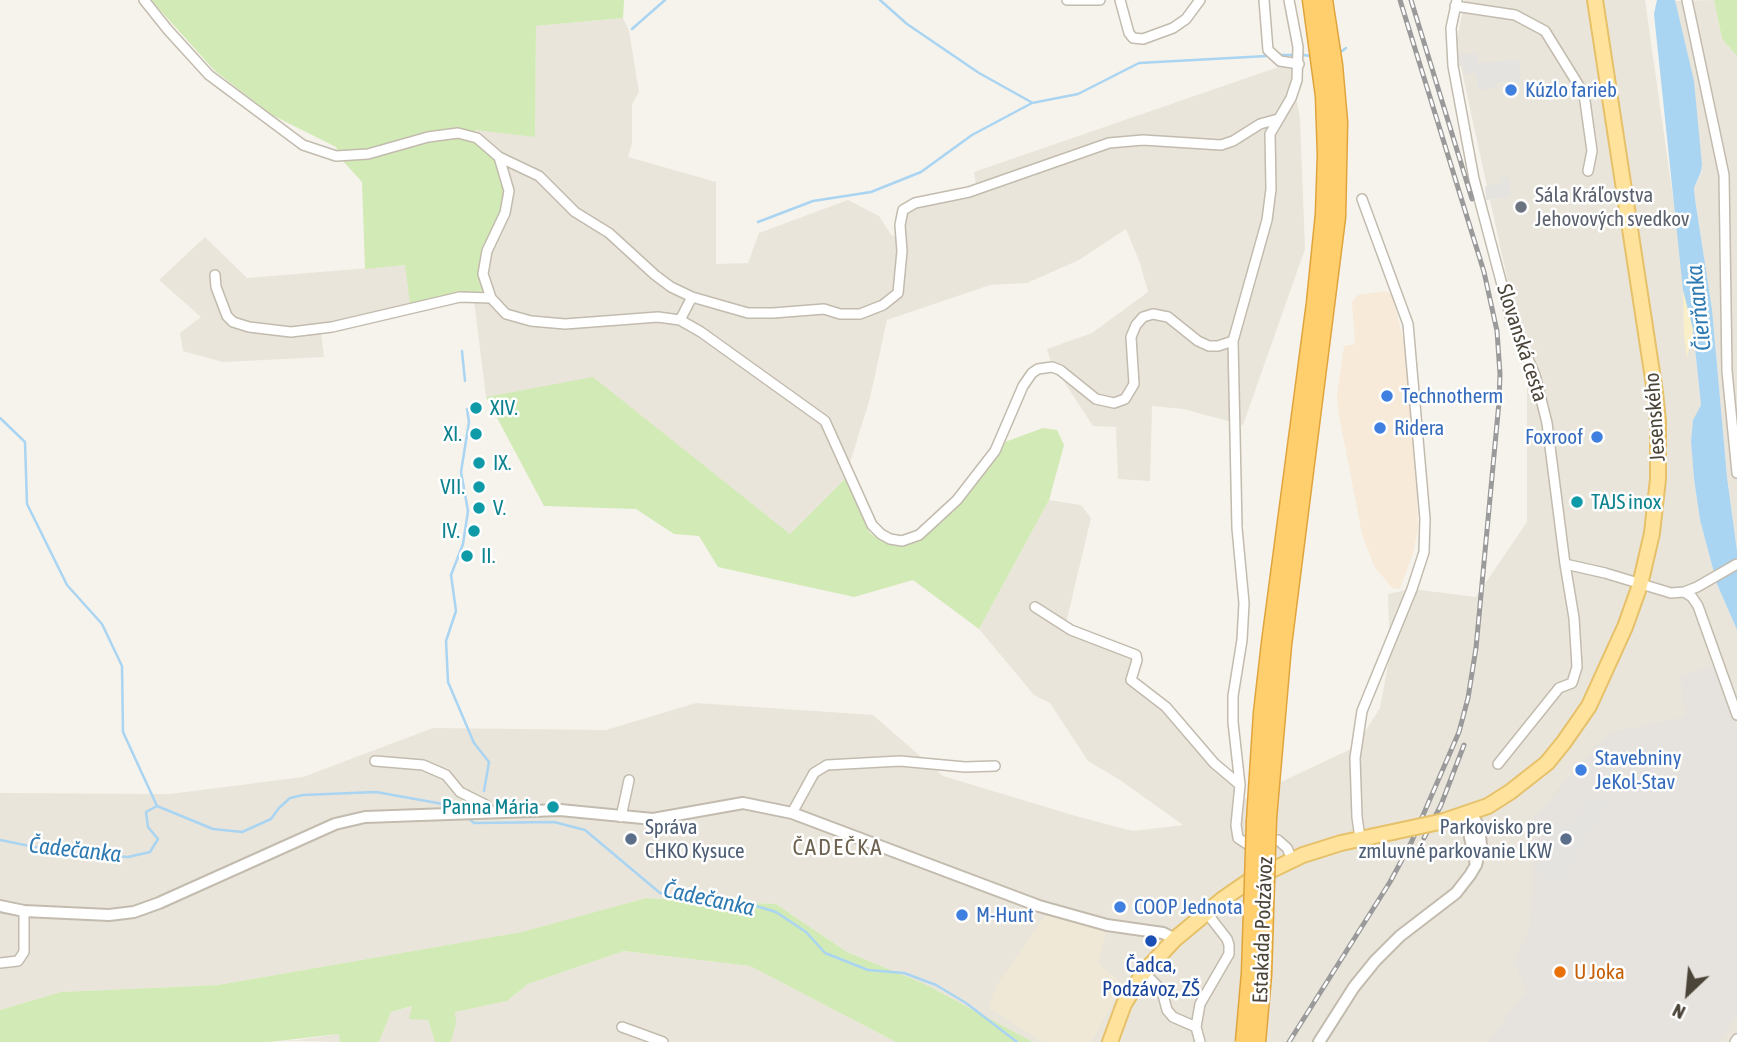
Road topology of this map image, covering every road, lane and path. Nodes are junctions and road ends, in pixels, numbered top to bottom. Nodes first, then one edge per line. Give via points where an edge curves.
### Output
1 (144, 0) edge
2 (1067, 0) edge
3 (1100, 0) edge
4 (1120, 0) edge
5 (1200, 0) edge
6 (1264, 0) edge
7 (1289, 0) edge
8 (1311, 0) edge
9 (1324, 0) edge
10 (1595, 0) edge
11 (1687, 0) edge
12 (1456, 3) edge
13 (1299, 64) junction
14 (1278, 119) junction
15 (499, 157) junction
16 (1588, 171) dead end
17 (1362, 199) dead end
18 (215, 275) dead end
19 (692, 297) junction
20 (491, 298) junction
21 (680, 320) junction
22 (1233, 341) junction
23 (1737, 472) edge
24 (1565, 564) junction
25 (1737, 564) edge
26 (1640, 585) junction
27 (1684, 592) junction
28 (1035, 607) dead end
29 (1737, 715) edge
30 (375, 761) dead end
31 (1498, 764) dead end
32 (995, 766) dead end
33 (629, 780) dead end
34 (1240, 785) junction
35 (490, 812) junction
36 (792, 813) junction
37 (1471, 813) junction
38 (621, 817) junction
39 (1261, 819) junction
40 (1360, 838) junction
41 (1292, 859) junction
42 (0, 906) edge
43 (24, 911) junction
44 (1206, 912) junction
45 (1175, 939) junction
46 (0, 963) edge
47 (1144, 972) junction
48 (622, 1027) dead end
49 (1196, 1027) junction
50 (663, 1042) edge
51 (1110, 1042) edge
52 (1200, 1042) edge
53 (1244, 1042) edge
54 (1257, 1042) edge
55 (1320, 1042) edge

1 - 15 street via 209,75 303,145 336,156 368,154 458,133 477,138
2 - 3 street
4 - 5 street via 1129,33 1143,39 1173,28
6 - 13 street via 1268,50 1280,61
7 - 13 street
8 - 39 highway via 1325,109 1324,214 1261,725
9 - 39 highway via 1339,122 1337,217
10 - 26 main road, Jesenského via 1658,421 1656,504
11 - 23 street via 1724,175 1727,371
12 - 16 street, Slovanská cesta via 1515,15 1545,31 1584,94 1592,151
12 - 24 street, Slovanská cesta via 1451,28 1453,66 1474,179 1511,319 1535,375 1547,423
13 - 14 street via 1291,98
14 - 19 street via 1221,145 1143,140 1101,145 969,192 915,203 903,210 900,225 898,293 860,314 824,309 748,313
14 - 22 street via 1269,142 1267,220
15 - 19 street via 539,176 575,212 609,233 671,287
15 - 20 street via 509,191 506,213 487,251 483,274
17 - 40 street via 1408,324 1425,519 1424,552 1412,589 1362,711 1355,758
18 - 20 street via 233,322 291,332 460,297
19 - 21 street
20 - 21 street via 506,314 531,321
21 - 22 street via 825,421 872,525 885,537 902,541 924,531 976,477 1003,437 1023,386 1038,369 1060,370 1096,399 1114,403 1125,399 1134,384 1131,337 1143,317 1168,317 1209,346
22 - 34 street via 1237,528 1244,603 1233,696
24 - 26 street
24 - 31 street, Slovanská cesta via 1577,667 1572,683 1559,688
25 - 27 street
26 - 27 street
26 - 37 main road, Jesenského via 1600,684 1564,742 1520,785
27 - 29 street via 1698,607
28 - 34 street via 1071,630 1136,655 1130,680 1166,707 1222,772
30 - 35 street via 423,765 446,775 460,792 486,804
32 - 36 street via 900,761 827,765 814,773
33 - 38 street
34 - 41 street via 1238,838 1250,846 1278,840
35 - 38 street via 560,810
35 - 43 street via 365,817 335,824 134,912
36 - 38 street via 743,803 668,818
36 - 45 street via 1039,906
37 - 40 main road, Jesenského, bridge
37 - 55 street via 1481,845 1476,865 1456,892 1375,961
39 - 53 highway, Estakáda Podzávoz, bridge
39 - 54 highway, Estakáda Podzávoz, bridge via 1263,975
40 - 41 main road, Jesenského
41 - 44 main road, Jesenského via 1249,881
42 - 43 street
43 - 46 street via 24,952 18,961
44 - 45 main road, Jesenského
44 - 49 street via 1227,939 1229,954 1200,1004
45 - 47 main road, Jesenského
47 - 49 street via 1162,991 1173,1017
47 - 51 main road, Jesenského via 1124,1004
48 - 50 street
49 - 52 street

